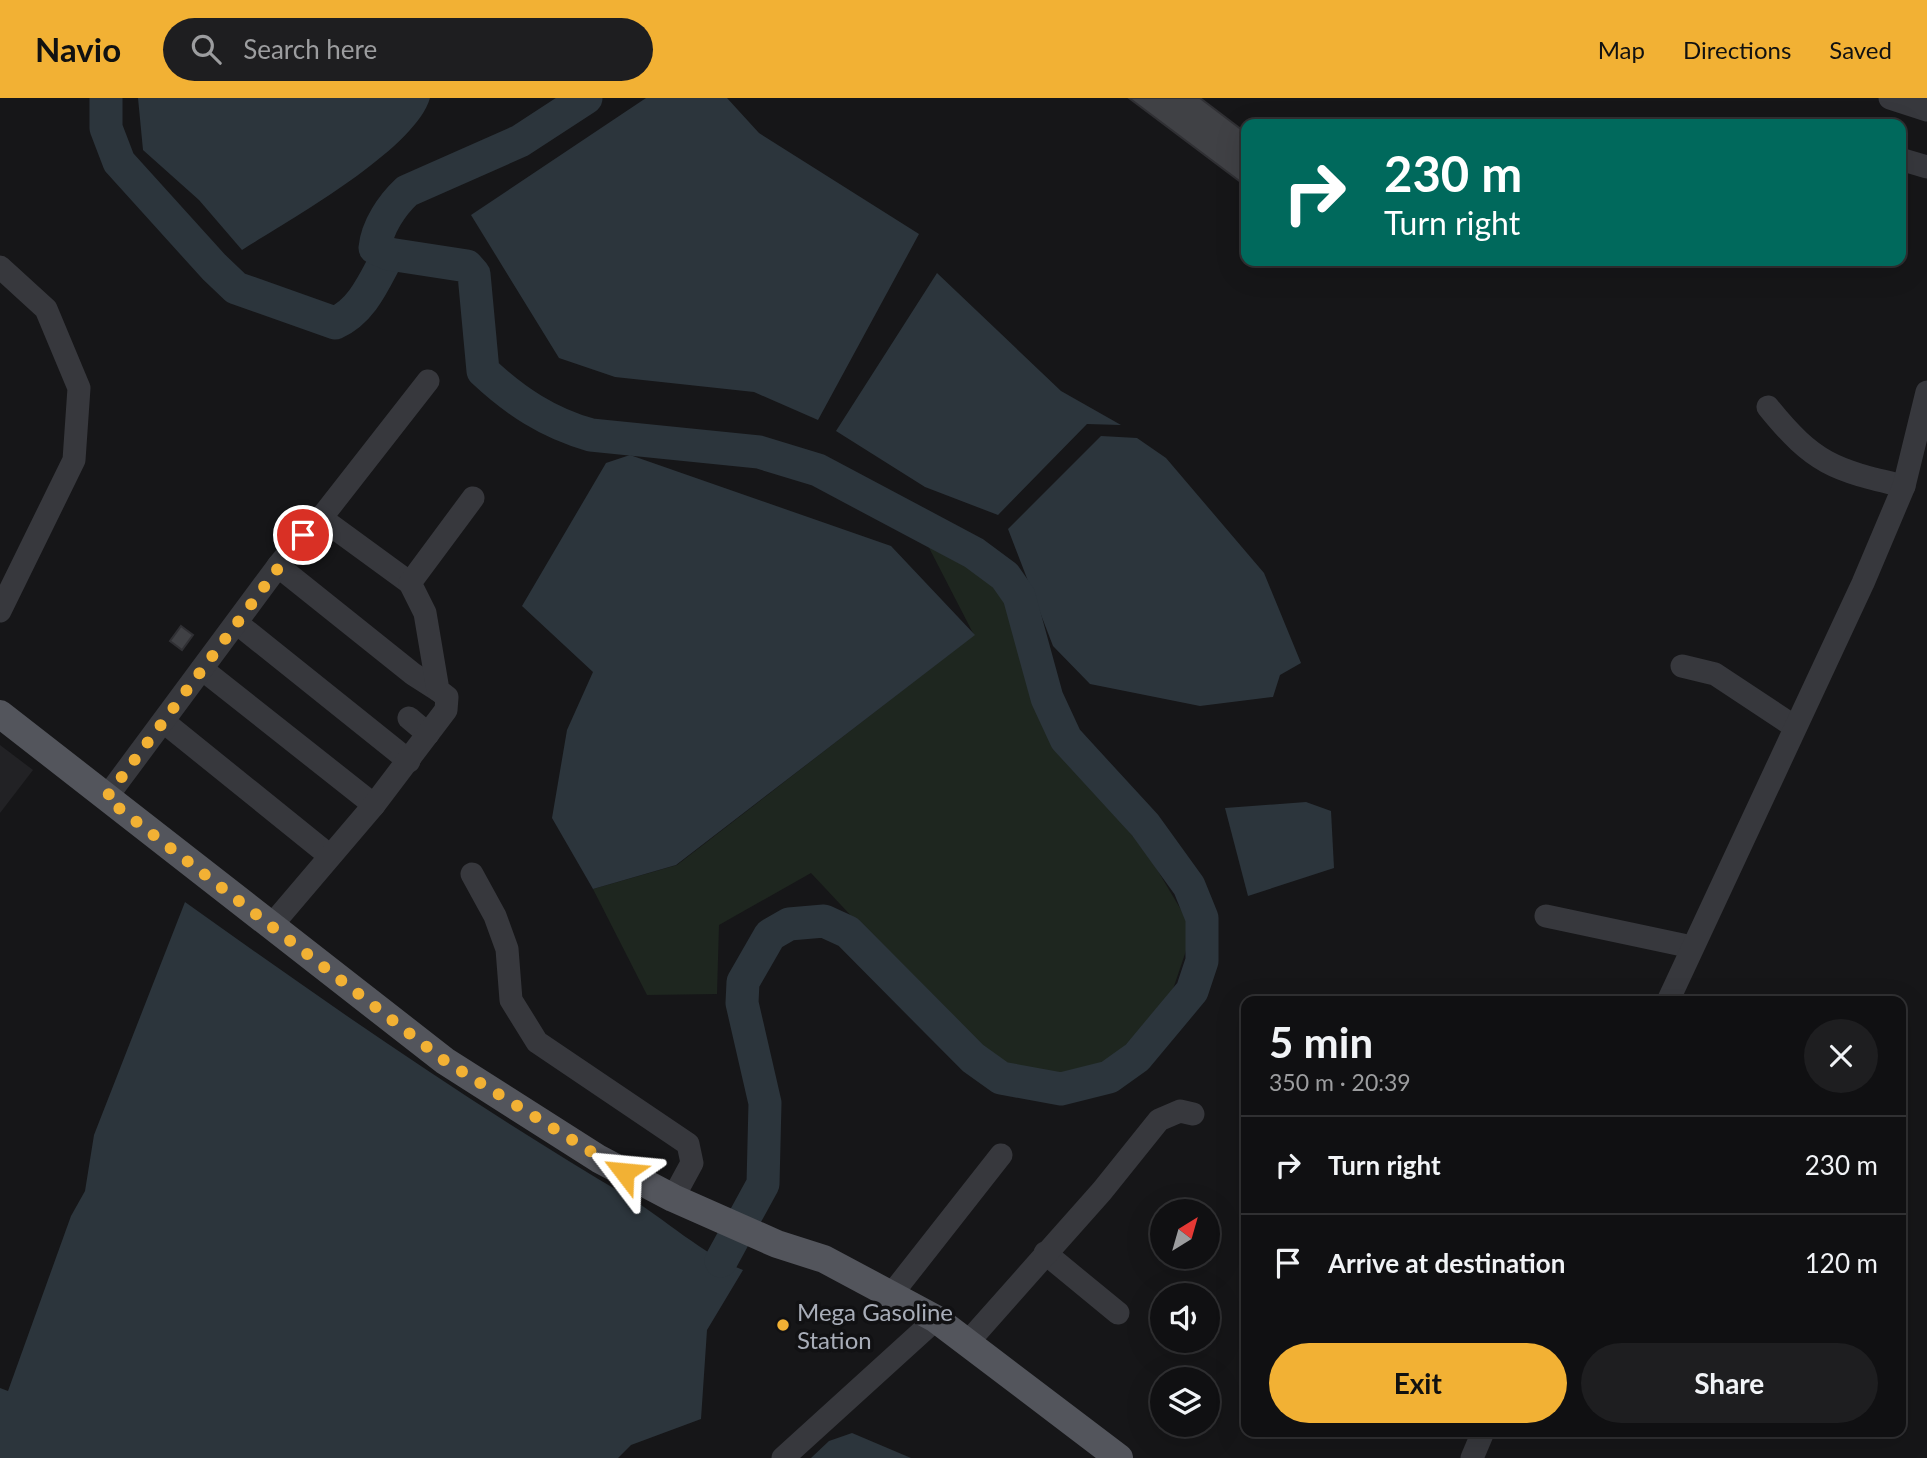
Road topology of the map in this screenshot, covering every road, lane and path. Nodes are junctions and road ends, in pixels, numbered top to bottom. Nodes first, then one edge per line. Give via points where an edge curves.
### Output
1 (1890, 98) edge
2 (1927, 110) edge
3 (1906, 161) edge
4 (1927, 167) edge
5 (0, 267) edge
6 (428, 381) dead end
7 (1927, 392) edge
8 (1768, 407) dead end
9 (1904, 486) junction
10 (473, 498) dead end
11 (321, 518) junction
12 (278, 566) junction
13 (410, 583) junction
14 (0, 611) edge
15 (238, 624) junction
16 (1682, 666) dead end
17 (202, 669) junction
18 (438, 690) junction
19 (0, 714) edge
20 (409, 718) dead end
21 (164, 722) junction
22 (1795, 727) junction
23 (428, 734) junction
24 (408, 761) junction
25 (106, 798) junction
26 (374, 805) junction
27 (330, 856) junction
28 (472, 874) dead end
29 (1546, 916) dead end
30 (271, 926) junction
31 (1692, 947) junction
32 (1670, 996) edge
33 (1193, 1114) dead end
34 (1001, 1155) dead end
35 (673, 1198) junction
36 (1045, 1253) junction
37 (891, 1295) junction
38 (1118, 1313) dead end
39 (936, 1319) junction
40 (968, 1342) junction
41 (1481, 1437) edge
42 (783, 1458) edge
43 (1119, 1458) edge
44 (1472, 1458) edge

1 - 2 street
3 - 4 street
5 - 14 street via 46,309 79,388 74,460
6 - 11 street
7 - 9 street
8 - 9 street via 1814,457 1852,474
9 - 22 street
10 - 13 street
11 - 12 street
11 - 13 street
12 - 15 street
12 - 18 street
13 - 18 street via 425,613
15 - 17 street
15 - 24 street
16 - 22 street via 1715,674
17 - 21 street
17 - 26 street
18 - 23 street via 447,698 446,710
19 - 25 main road
20 - 23 street
21 - 25 street
21 - 27 street
22 - 31 street
23 - 24 street
24 - 26 street
25 - 30 main road
26 - 27 street
27 - 30 street
28 - 35 street via 507,949 511,1000 537,1042 688,1144 692,1163
29 - 31 street
30 - 35 main road via 445,1061 599,1159
31 - 32 street
33 - 36 street via 1180,1111 1159,1120
34 - 37 street
35 - 37 main road via 777,1244 824,1259
36 - 38 street
36 - 40 street
37 - 39 main road
39 - 40 main road
39 - 42 street
40 - 43 main road
41 - 44 street

